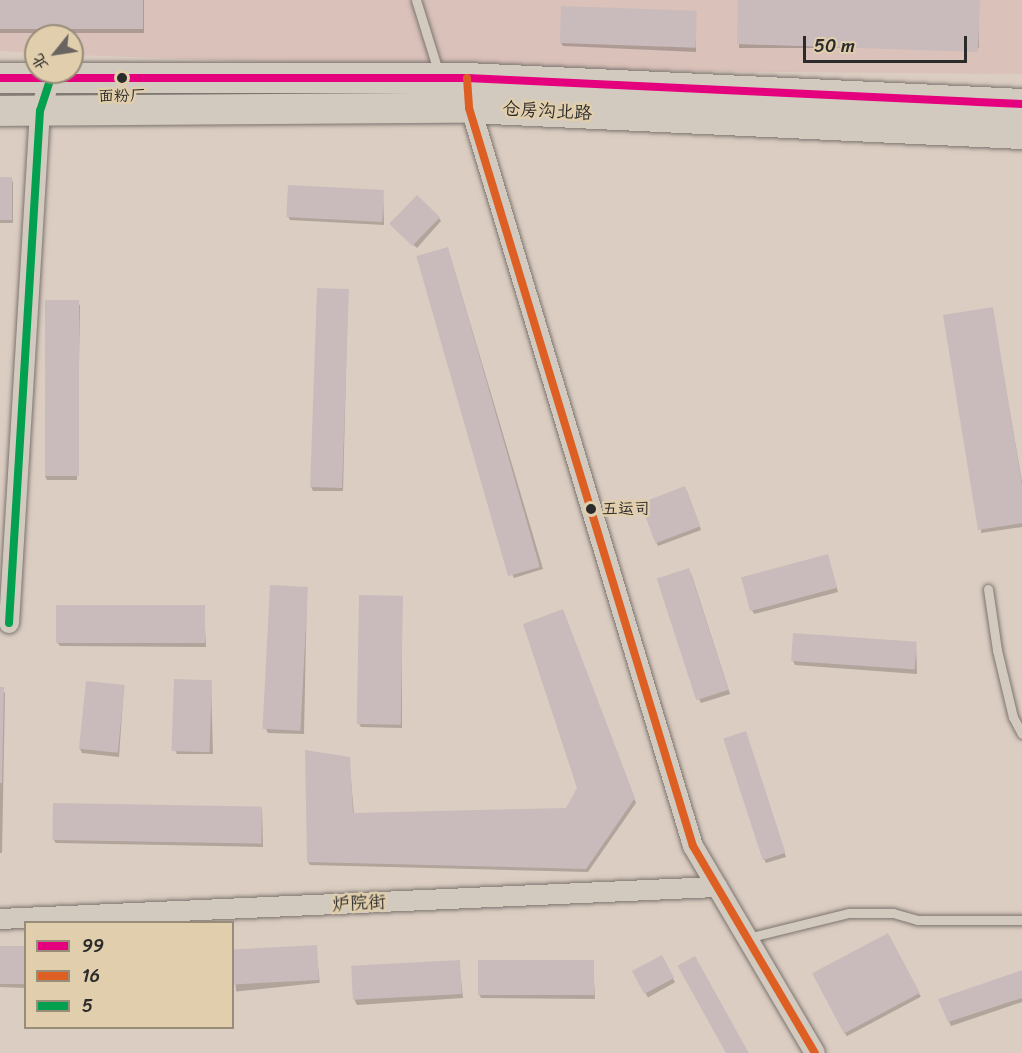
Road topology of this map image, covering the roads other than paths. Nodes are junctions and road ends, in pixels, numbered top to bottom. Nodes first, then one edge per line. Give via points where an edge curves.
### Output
1 (416, 0) edge
2 (0, 78) edge
3 (24, 78) edge
4 (84, 78) edge
5 (454, 79) junction
6 (49, 84) edge
7 (1022, 104) edge
8 (469, 108) junction
9 (0, 111) edge
10 (40, 111) junction
11 (1022, 134) edge
12 (988, 589) dead end
13 (9, 623) dead end
14 (1022, 734) edge
15 (717, 887) junction
16 (0, 919) edge
17 (1022, 920) edge
18 (747, 938) junction
19 (815, 1053) edge

1 - 5 lane
2 - 3 main road, 仓房沟北路
4 - 5 main road, 仓房沟北路
5 - 7 main road, 仓房沟北路
5 - 8 street
6 - 10 street
8 - 10 main road, 仓房沟北路
8 - 11 main road, 仓房沟北路
8 - 15 street via 693,846
9 - 10 main road, 仓房沟北路
10 - 13 street
12 - 14 lane via 996,650 1013,717
15 - 16 street, 炉院街
15 - 18 street
17 - 18 lane via 918,920 893,913 849,913
18 - 19 street

